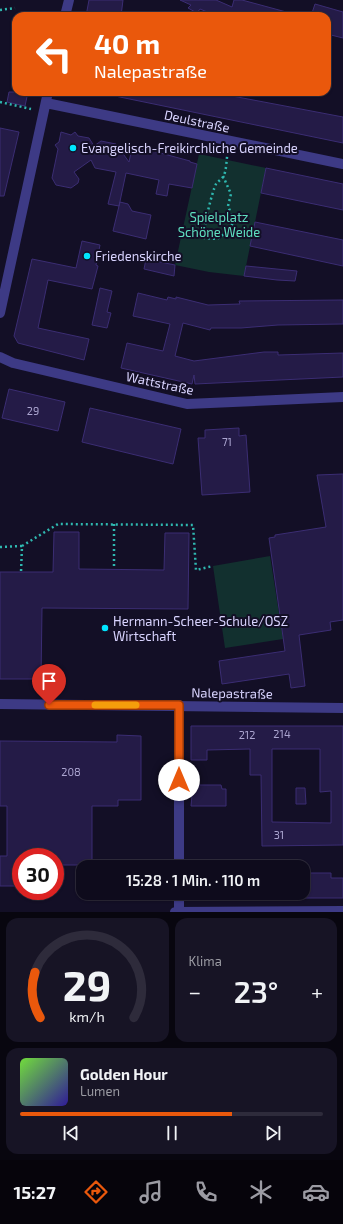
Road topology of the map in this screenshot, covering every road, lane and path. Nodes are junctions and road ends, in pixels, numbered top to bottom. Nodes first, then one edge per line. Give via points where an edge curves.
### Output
1 (69, 0) edge
2 (15, 8) dead end
3 (0, 10) edge
4 (66, 12) edge
5 (47, 96) edge
6 (0, 102) edge
7 (46, 103) junction
8 (31, 109) dead end
9 (228, 152) dead end
10 (343, 164) edge
11 (223, 176) junction
12 (0, 313) edge
13 (0, 357) edge
14 (343, 398) edge
15 (114, 524) junction
16 (0, 546) edge
17 (22, 546) junction
18 (213, 566) dead end
19 (114, 569) dead end
20 (20, 572) dead end
21 (0, 704) edge
22 (179, 705) junction
23 (343, 708) edge
24 (179, 860) edge
25 (179, 900) edge
26 (343, 910) edge
27 (175, 912) edge
28 (179, 912) edge

1 - 4 street
2 - 3 path
5 - 7 street
6 - 8 path
7 - 10 street, Deulstraße
7 - 12 street
9 - 11 path
11 - 11 path via 216,184 208,208 204,238 217,239 229,231 232,225 228,206 231,194
13 - 14 street, Wattstraße via 13,363 187,404
15 - 17 path via 58,524
15 - 18 path via 193,525 196,570
15 - 19 path
16 - 17 path
17 - 20 path
21 - 22 street, Nalepastraße
22 - 23 street, Nalepastraße
22 - 24 street
25 - 28 street
26 - 28 street
27 - 28 street

